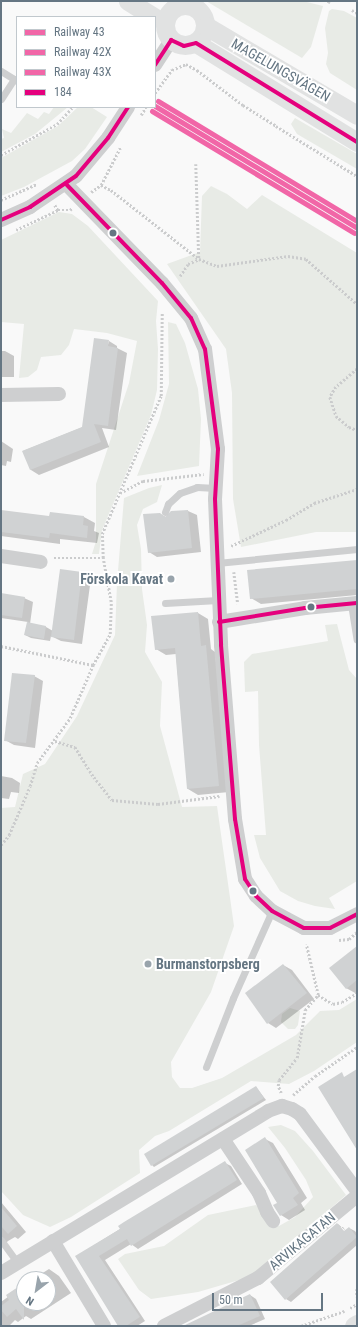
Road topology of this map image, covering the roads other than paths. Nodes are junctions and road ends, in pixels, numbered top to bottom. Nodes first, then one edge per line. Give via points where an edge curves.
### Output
1 (128, 1) edge
2 (163, 18) edge
3 (206, 26) junction
4 (196, 42) junction
5 (157, 62) edge
6 (1, 71) edge
7 (15, 80) edge
8 (1, 98) edge
9 (127, 108) edge
10 (357, 115) edge
11 (357, 142) edge
12 (66, 184) junction
13 (1, 220) edge
14 (59, 394) dead end
15 (1, 395) edge
16 (216, 481) junction
17 (165, 512) dead end
18 (357, 549) edge
19 (1, 556) edge
20 (41, 562) road end
21 (217, 564) junction
22 (218, 600) junction
23 (165, 603) dead end
24 (354, 603) edge
25 (219, 622) junction
26 (357, 640) edge
27 (272, 910) junction
28 (357, 914) edge
29 (206, 1067) dead end
30 (223, 1139) junction
31 (355, 1195) edge
32 (273, 1221) dead end
33 (1, 1240) edge
34 (53, 1241) junction
35 (18, 1262) junction
36 (1, 1273) edge
37 (357, 1324) edge
38 (104, 1326) edge
39 (164, 1326) edge
40 (354, 1326) edge

1 - 2 main road
2 - 3 main road via 183,5 194,7 203,15
2 - 4 main road via 184,46
2 - 5 street
3 - 4 main road via 201,38
3 - 10 main road, MAGELUNGSVÄGEN
4 - 11 main road, MAGELUNGSVÄGEN
6 - 7 lane
7 - 8 lane
9 - 12 street via 86,166
12 - 13 street via 30,207
12 - 16 street via 162,283 191,318 206,350 218,449
14 - 15 street
16 - 17 lane via 180,493 168,504
16 - 21 street
18 - 21 lane
19 - 20 street
21 - 22 street
22 - 23 lane
22 - 25 street
24 - 25 street
24 - 26 lane
25 - 27 street via 236,819 245,879 256,896
27 - 28 street via 304,928 330,928
27 - 29 lane
30 - 31 street, ARVIKAGATAN via 268,1112 282,1106 292,1109 300,1114 317,1135
30 - 32 street via 259,1193
30 - 34 street, ARVIKAGATAN
31 - 39 street, ARVIKAGATAN via 258,1278
33 - 35 lane
34 - 35 street, ARVIKAGATAN
34 - 38 street
35 - 36 street, ARVIKAGATAN
37 - 40 main road

